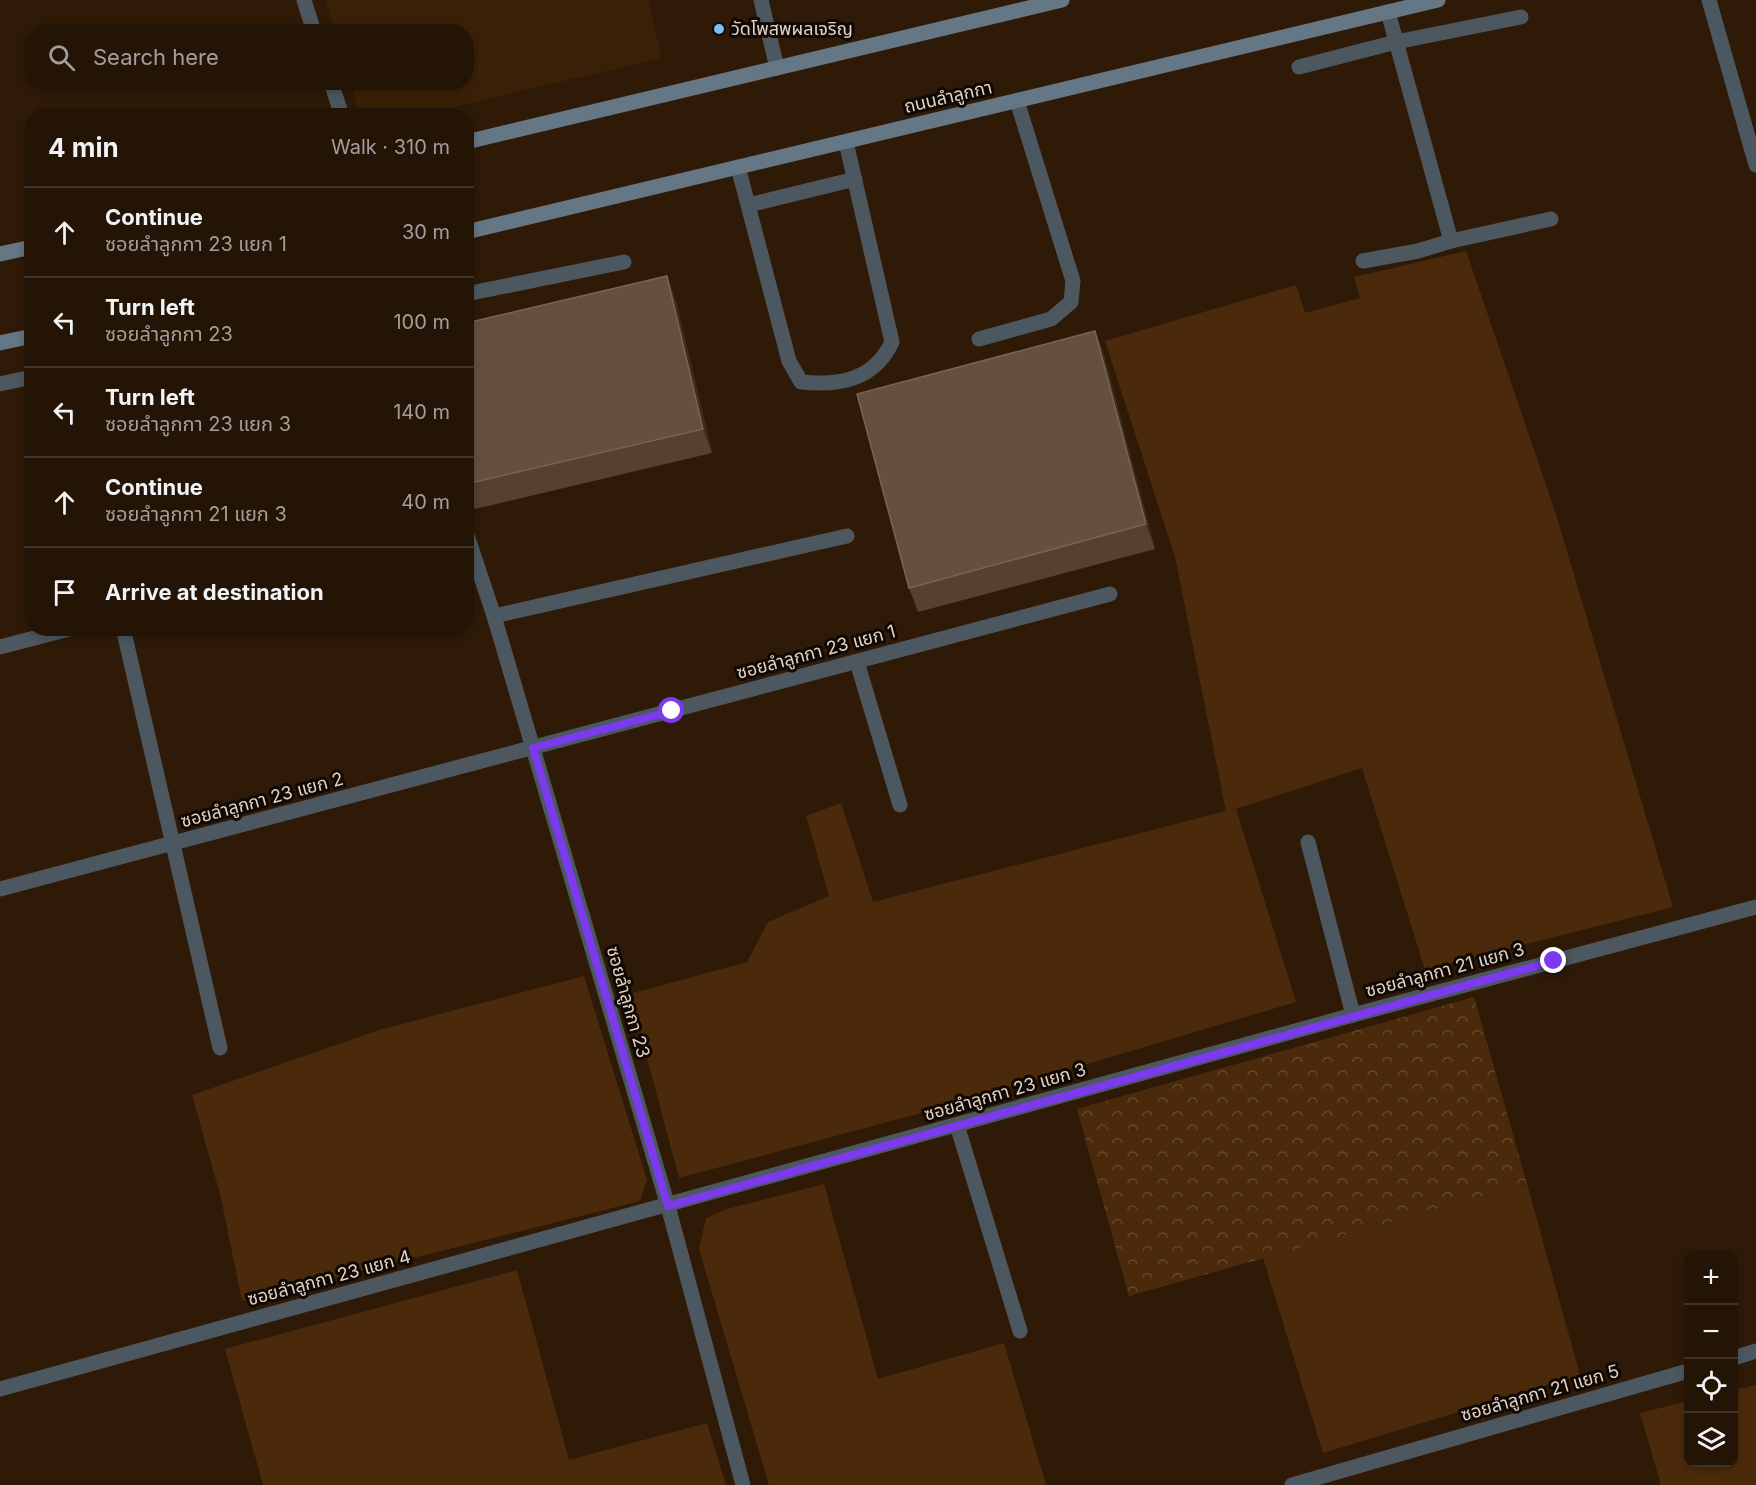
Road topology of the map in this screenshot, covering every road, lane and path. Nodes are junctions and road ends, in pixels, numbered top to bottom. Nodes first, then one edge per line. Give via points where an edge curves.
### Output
1 (304, 0) edge
2 (761, 0) edge
3 (1062, 0) edge
4 (1438, 0) edge
5 (1709, 0) edge
6 (1388, 12) junction
7 (1521, 17) dead end
8 (312, 24) edge
9 (1396, 42) junction
10 (1299, 67) dead end
11 (777, 68) junction
12 (334, 90) edge
13 (1017, 100) junction
14 (339, 108) edge
15 (474, 140) edge
16 (846, 142) junction
17 (1756, 165) edge
18 (738, 167) junction
19 (855, 179) junction
20 (749, 205) junction
21 (1551, 219) dead end
22 (474, 230) edge
23 (1451, 241) junction
24 (24, 249) edge
25 (0, 254) edge
26 (1363, 261) dead end
27 (624, 262) dead end
28 (474, 292) edge
29 (24, 338) edge
30 (979, 339) dead end
31 (0, 343) edge
32 (24, 379) edge
33 (0, 384) edge
34 (847, 536) dead end
35 (474, 556) edge
36 (1110, 594) dead end
37 (494, 616) junction
38 (42, 636) edge
39 (125, 636) edge
40 (0, 647) edge
41 (857, 662) junction
42 (533, 748) junction
43 (900, 805) dead end
44 (1308, 842) dead end
45 (172, 844) junction
46 (0, 889) edge
47 (1756, 907) edge
48 (1353, 1015) junction
49 (220, 1048) dead end
50 (957, 1125) junction
51 (668, 1206) junction
52 (1020, 1331) dead end
53 (1756, 1351) edge
54 (1738, 1357) edge
55 (1684, 1372) edge
56 (0, 1389) edge
57 (743, 1485) edge
58 (1292, 1485) edge

1 - 8 street
2 - 11 street
3 - 11 main road
4 - 6 main road, ถนนลำลูกกา
5 - 17 street
6 - 9 street
6 - 13 main road, ถนนลำลูกกา
7 - 9 street
9 - 10 street
9 - 23 street
11 - 15 main road
12 - 14 street
13 - 16 main road, ถนนลำลูกกา
13 - 30 street via 1073,281 1071,302 1052,319
16 - 18 main road, ถนนลำลูกกา
16 - 19 street
18 - 20 street
18 - 22 main road, ถนนลำลูกกา
19 - 20 street
19 - 20 street via 892,342 883,360 860,376 826,384 801,382 789,361
21 - 23 street
23 - 26 street
24 - 25 main road
27 - 28 street
29 - 31 main road
32 - 33 street
34 - 37 street
35 - 37 street, ซอยลำลูกกา 23
36 - 41 street, ซอยลำลูกกา 23 แยก 1
37 - 42 street, ซอยลำลูกกา 23
38 - 40 street
39 - 45 street
41 - 42 street, ซอยลำลูกกา 23 แยก 1
41 - 43 street
42 - 45 street, ซอยลำลูกกา 23 แยก 2
42 - 51 street, ซอยลำลูกกา 23
44 - 48 street
45 - 46 street, ซอยลำลูกกา 23 แยก 2
45 - 49 street
47 - 48 street, ซอยลำลูกกา 21 แยก 3
48 - 50 street, ซอยลำลูกกา 23 แยก 3
50 - 51 street, ซอยลำลูกกา 23 แยก 3
50 - 52 street
51 - 56 street, ซอยลำลูกกา 23 แยก 4
51 - 57 street, ซอยลำลูกกา 23
53 - 54 street
55 - 58 street, ซอยลำลูกกา 21 แยก 5

